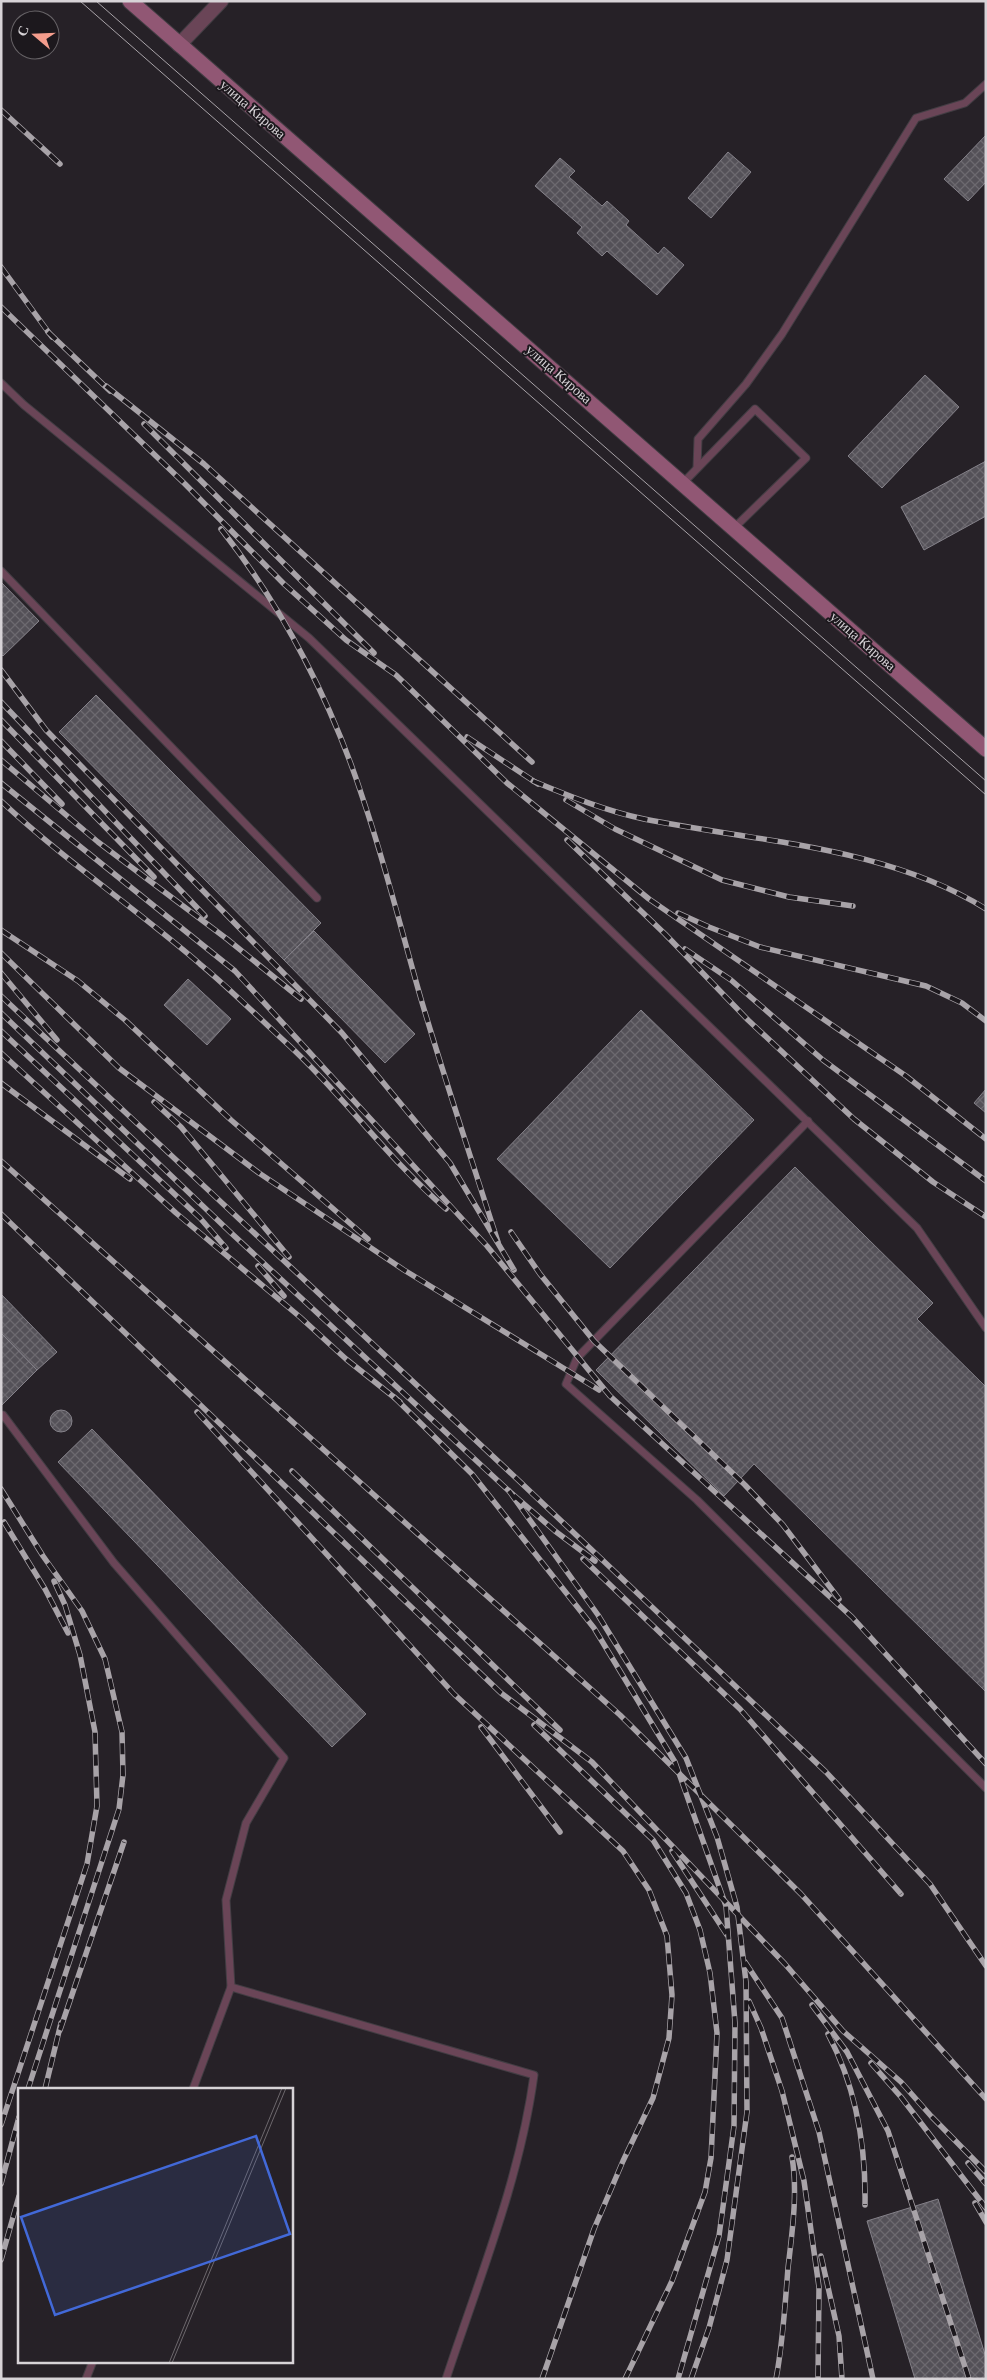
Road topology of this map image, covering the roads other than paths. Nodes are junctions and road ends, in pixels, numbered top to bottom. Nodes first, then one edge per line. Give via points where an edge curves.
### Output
1 (130, 1) edge
2 (221, 1) edge
3 (179, 45) junction
4 (986, 84) edge
5 (1, 382) edge
6 (697, 468) junction
7 (683, 483) junction
8 (734, 528) junction
9 (1, 571) edge
10 (986, 749) edge
11 (318, 898) dead end
12 (808, 1121) junction
13 (986, 1328) edge
14 (1, 1416) edge
15 (986, 1788) edge
16 (231, 1987) junction
17 (194, 2088) edge
18 (92, 2362) edge
19 (86, 2379) edge
20 (446, 2379) edge

1 - 3 main road, улица Кирова
2 - 3 street
3 - 7 main road, улица Кирова
4 - 6 lane via 965,103 916,118 782,334 746,384 698,439
5 - 12 lane via 24,405 309,638
6 - 7 lane
6 - 8 lane via 755,409 806,458
7 - 8 main road, улица Кирова
8 - 10 main road, улица Кирова
9 - 11 lane
12 - 13 lane via 917,1228
12 - 15 lane via 577,1358 566,1384 697,1500
14 - 16 lane via 114,1563 284,1758 246,1823 226,1900
16 - 17 lane
16 - 20 lane via 534,2075 528,2122 509,2191
18 - 19 lane

